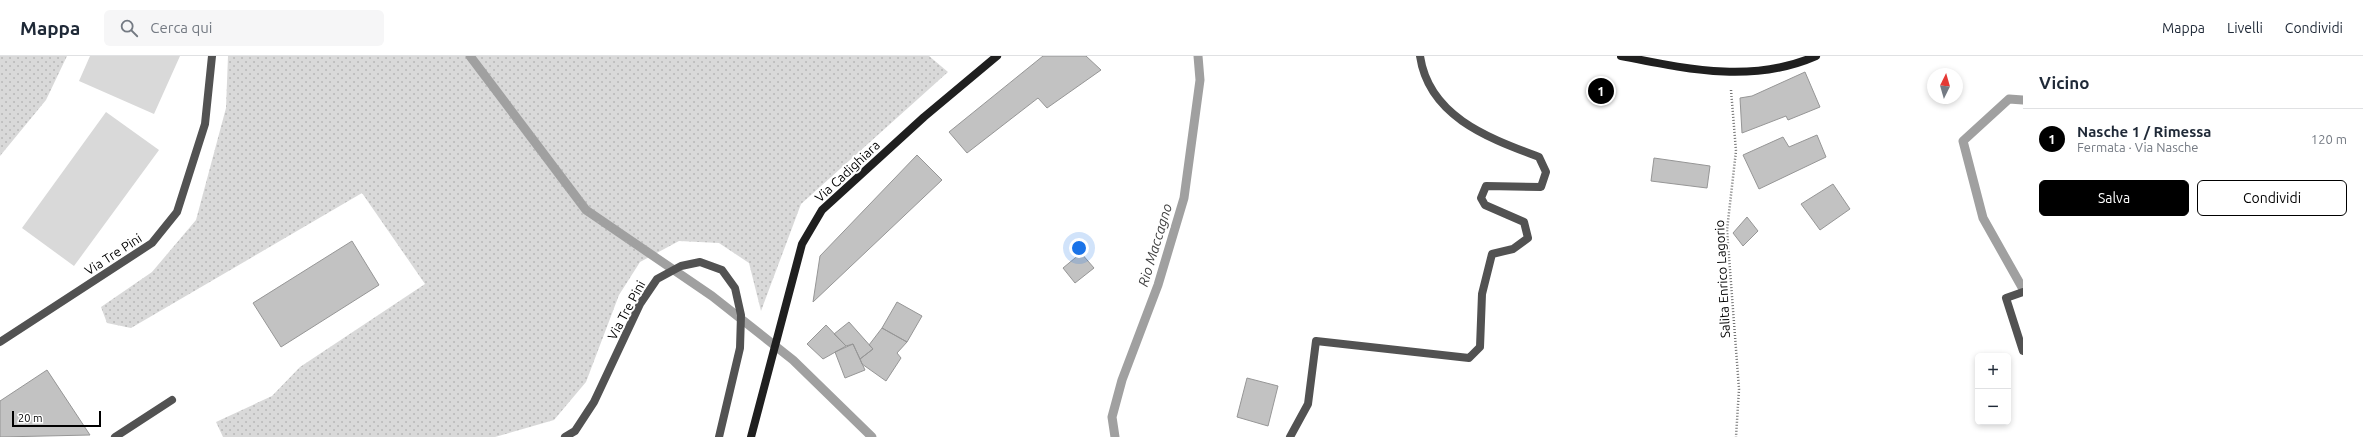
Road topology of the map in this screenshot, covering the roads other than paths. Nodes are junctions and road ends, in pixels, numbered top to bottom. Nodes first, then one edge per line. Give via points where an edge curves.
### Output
1 (212, 56) edge
2 (996, 56) edge
3 (1420, 56) edge
4 (1621, 56) edge
5 (1816, 56) edge
6 (2023, 292) edge
7 (0, 342) edge
8 (2023, 351) edge
9 (172, 400) dead end
10 (115, 437) edge
11 (565, 437) edge
12 (719, 437) edge
13 (751, 437) edge
14 (1290, 437) edge

1 - 7 street, Via Tre Pini via 205,124 176,212 152,243
2 - 13 street, Via Cadighiara via 924,117 822,210 802,244
3 - 14 street via 1436,98 1462,123 1539,157 1546,172 1541,187 1486,186 1481,198 1485,205 1524,222 1528,238 1513,249 1492,254 1482,294 1480,347 1469,358 1316,341 1308,404
4 - 5 street via 1728,72 1755,73 1782,68
6 - 8 street via 2006,298
9 - 10 street
11 - 12 street, Via Tre Pini via 575,431 594,402 640,304 656,279 681,266 700,262 722,270 735,288 741,315 740,348

